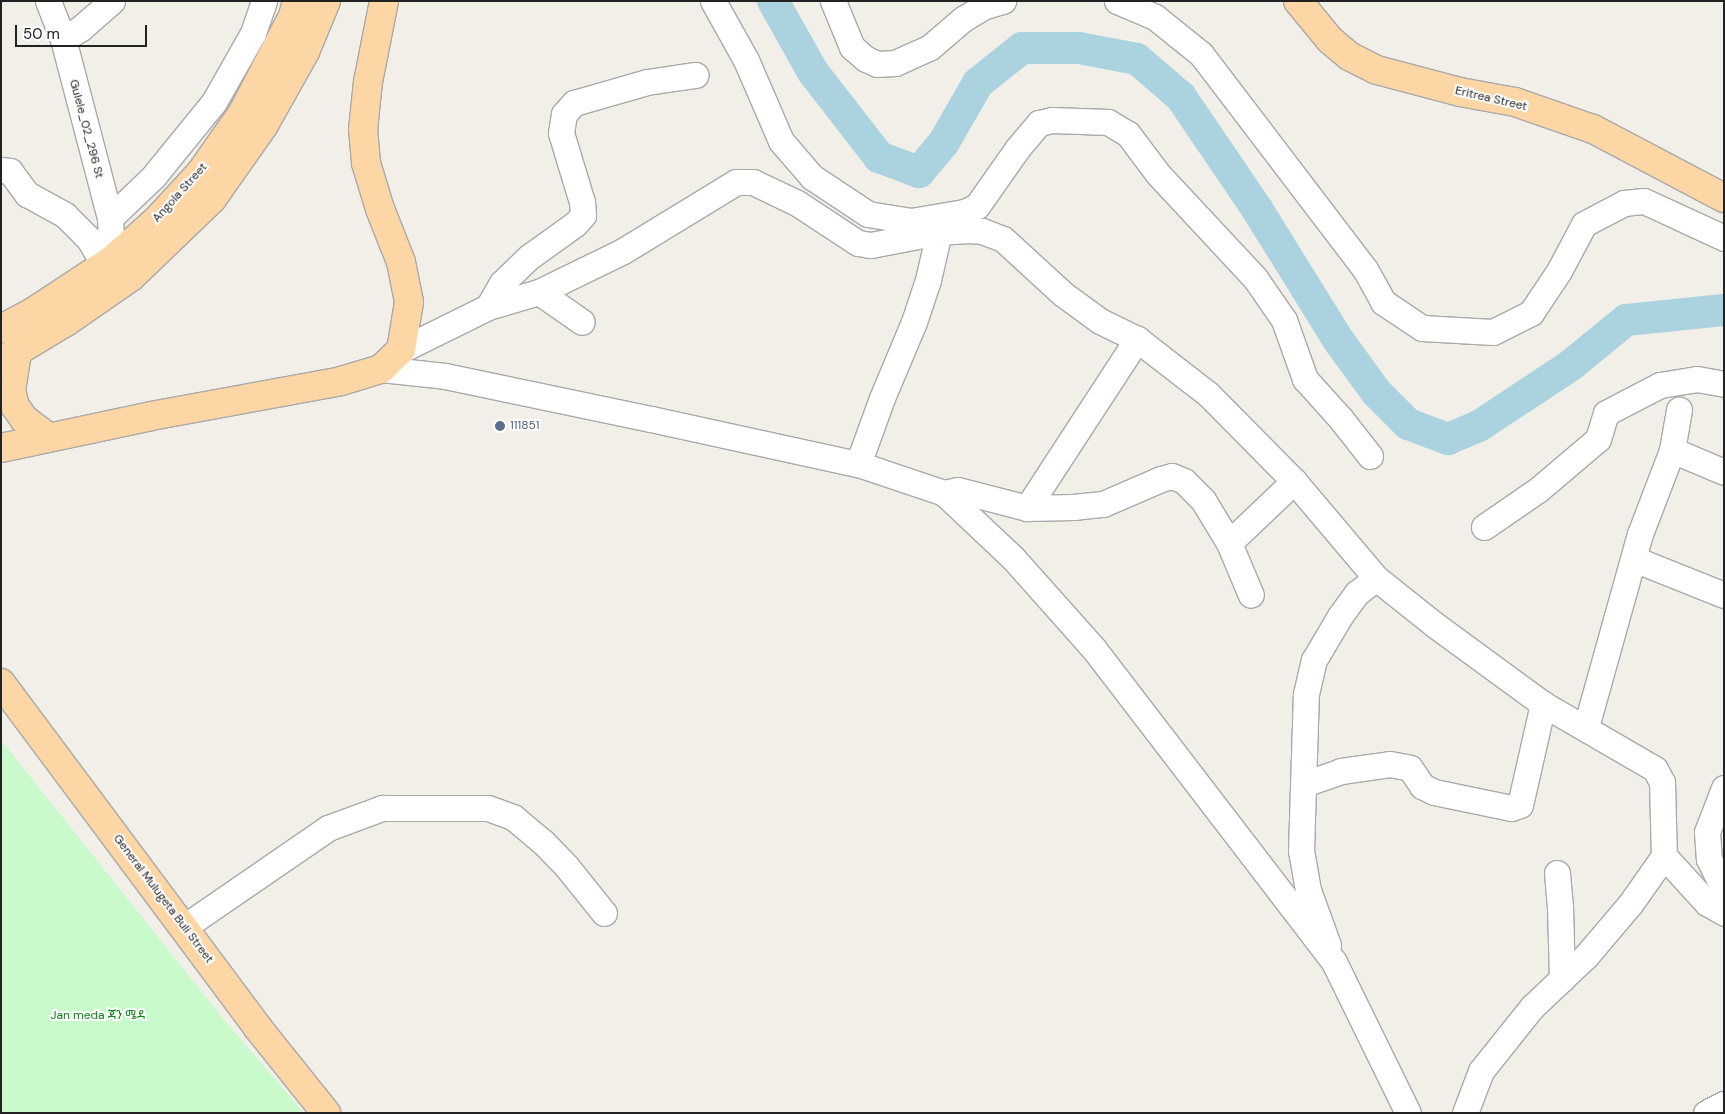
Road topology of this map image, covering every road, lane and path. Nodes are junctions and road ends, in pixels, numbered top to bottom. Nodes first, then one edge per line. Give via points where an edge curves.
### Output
1 (48, 1) edge
2 (112, 1) edge
3 (264, 1) edge
4 (297, 1) edge
5 (326, 1) edge
6 (384, 1) edge
7 (713, 1) edge
8 (833, 1) edge
9 (1003, 1) edge
10 (1117, 1) edge
11 (1298, 1) edge
12 (961, 10) edge
13 (63, 39) junction
14 (695, 75) dead end
15 (1, 170) edge
16 (1724, 198) edge
17 (110, 218) junction
18 (162, 230) junction
19 (939, 232) junction
20 (1724, 238) edge
21 (108, 262) junction
22 (539, 292) junction
23 (488, 306) junction
24 (582, 322) dead end
25 (1, 329) edge
26 (1137, 339) junction
27 (401, 350) junction
28 (9, 357) edge
29 (381, 369) junction
30 (1724, 384) edge
31 (1679, 410) dead end
32 (48, 438) junction
33 (1, 448) edge
34 (1672, 450) junction
35 (1370, 456) dead end
36 (858, 464) junction
37 (1724, 472) edge
38 (1294, 482) junction
39 (944, 493) junction
40 (1027, 508) junction
41 (1484, 527) dead end
42 (1230, 543) junction
43 (1634, 559) junction
44 (1376, 578) junction
45 (1250, 595) dead end
46 (1724, 595) edge
47 (1, 683) edge
48 (1543, 704) junction
49 (1586, 727) junction
50 (1304, 784) junction
51 (1724, 788) edge
52 (1664, 856) junction
53 (1557, 873) dead end
54 (1724, 890) edge
55 (1724, 913) edge
56 (604, 914) dead end
57 (184, 927) junction
58 (1334, 962) junction
59 (1562, 979) junction
60 (1724, 1104) edge
61 (326, 1113) edge
62 (1408, 1113) edge
63 (1465, 1113) edge
64 (1706, 1113) edge

1 - 13 street, Gulele_02_296 St
2 - 13 street
3 - 17 street via 253,33 214,102 153,177
4 - 18 main road, Angola Street via 293,16 243,112
5 - 18 main road via 305,52 264,125 212,199
6 - 27 main road via 368,82 363,130 366,163 401,262 407,294 406,329
7 - 35 street via 746,60 781,141 812,177 868,214 911,221 965,212 977,206 1039,123 1052,120 1108,122 1128,134 1158,174 1255,278 1284,320 1305,378
8 - 12 street via 852,47 877,64 895,63 929,48
9 - 12 street
10 - 20 street via 1155,18 1200,54 1365,269 1383,302 1422,328 1493,332 1531,313 1559,271 1584,224 1624,203 1644,201
11 - 16 main road, Eritrea Street via 1330,40 1349,56 1376,70 1460,92 1515,102 1593,130
13 - 17 street, Gulele_02_296 St
14 - 23 street via 648,82 574,103 564,114 561,133 583,215 529,257 502,283
15 - 21 street via 10,171 27,194 65,215
17 - 21 street, Gulele_02_296 St
18 - 21 main road, Angola Street
18 - 28 main road via 131,276
19 - 22 street via 870,245 858,243 797,203 753,182 736,182 623,251
19 - 26 street via 982,231 1003,239 1063,294 1100,321
19 - 36 street via 914,322
21 - 25 main road, Angola Street via 33,312
22 - 23 street
22 - 24 street
23 - 27 street
26 - 38 street via 1208,394
26 - 40 street
27 - 29 main road
28 - 32 main road via 15,406 24,419
29 - 32 main road via 341,381
29 - 36 street via 445,376
30 - 41 street via 1697,378 1660,385 1606,413 1598,439 1539,488
31 - 34 street
32 - 33 main road
34 - 37 street
34 - 43 street via 1650,502
36 - 39 street
38 - 42 street
38 - 44 street
39 - 40 street via 958,490
39 - 58 street via 1013,558 1094,649
40 - 42 street via 1103,504 1160,478 1172,476 1184,481 1203,500
42 - 45 street
43 - 46 street
43 - 49 street
44 - 48 street
44 - 50 street via 1357,593 1314,660 1303,728
47 - 57 main road, General Mulugeta Buli Street
48 - 49 street
48 - 50 street via 1520,805 1511,808 1434,792 1422,786 1410,768 1390,764 1341,771
49 - 52 street via 1654,769 1662,782
50 - 58 street via 1300,851 1308,890
51 - 54 street via 1707,832 1709,859
52 - 55 street via 1707,903
52 - 59 street via 1630,903 1586,956
53 - 59 street
56 - 57 street via 567,867 513,817 488,808 382,808 328,828
57 - 61 main road, General Mulugeta Buli Street
58 - 62 street
59 - 63 street via 1532,1007 1482,1071
60 - 64 street

